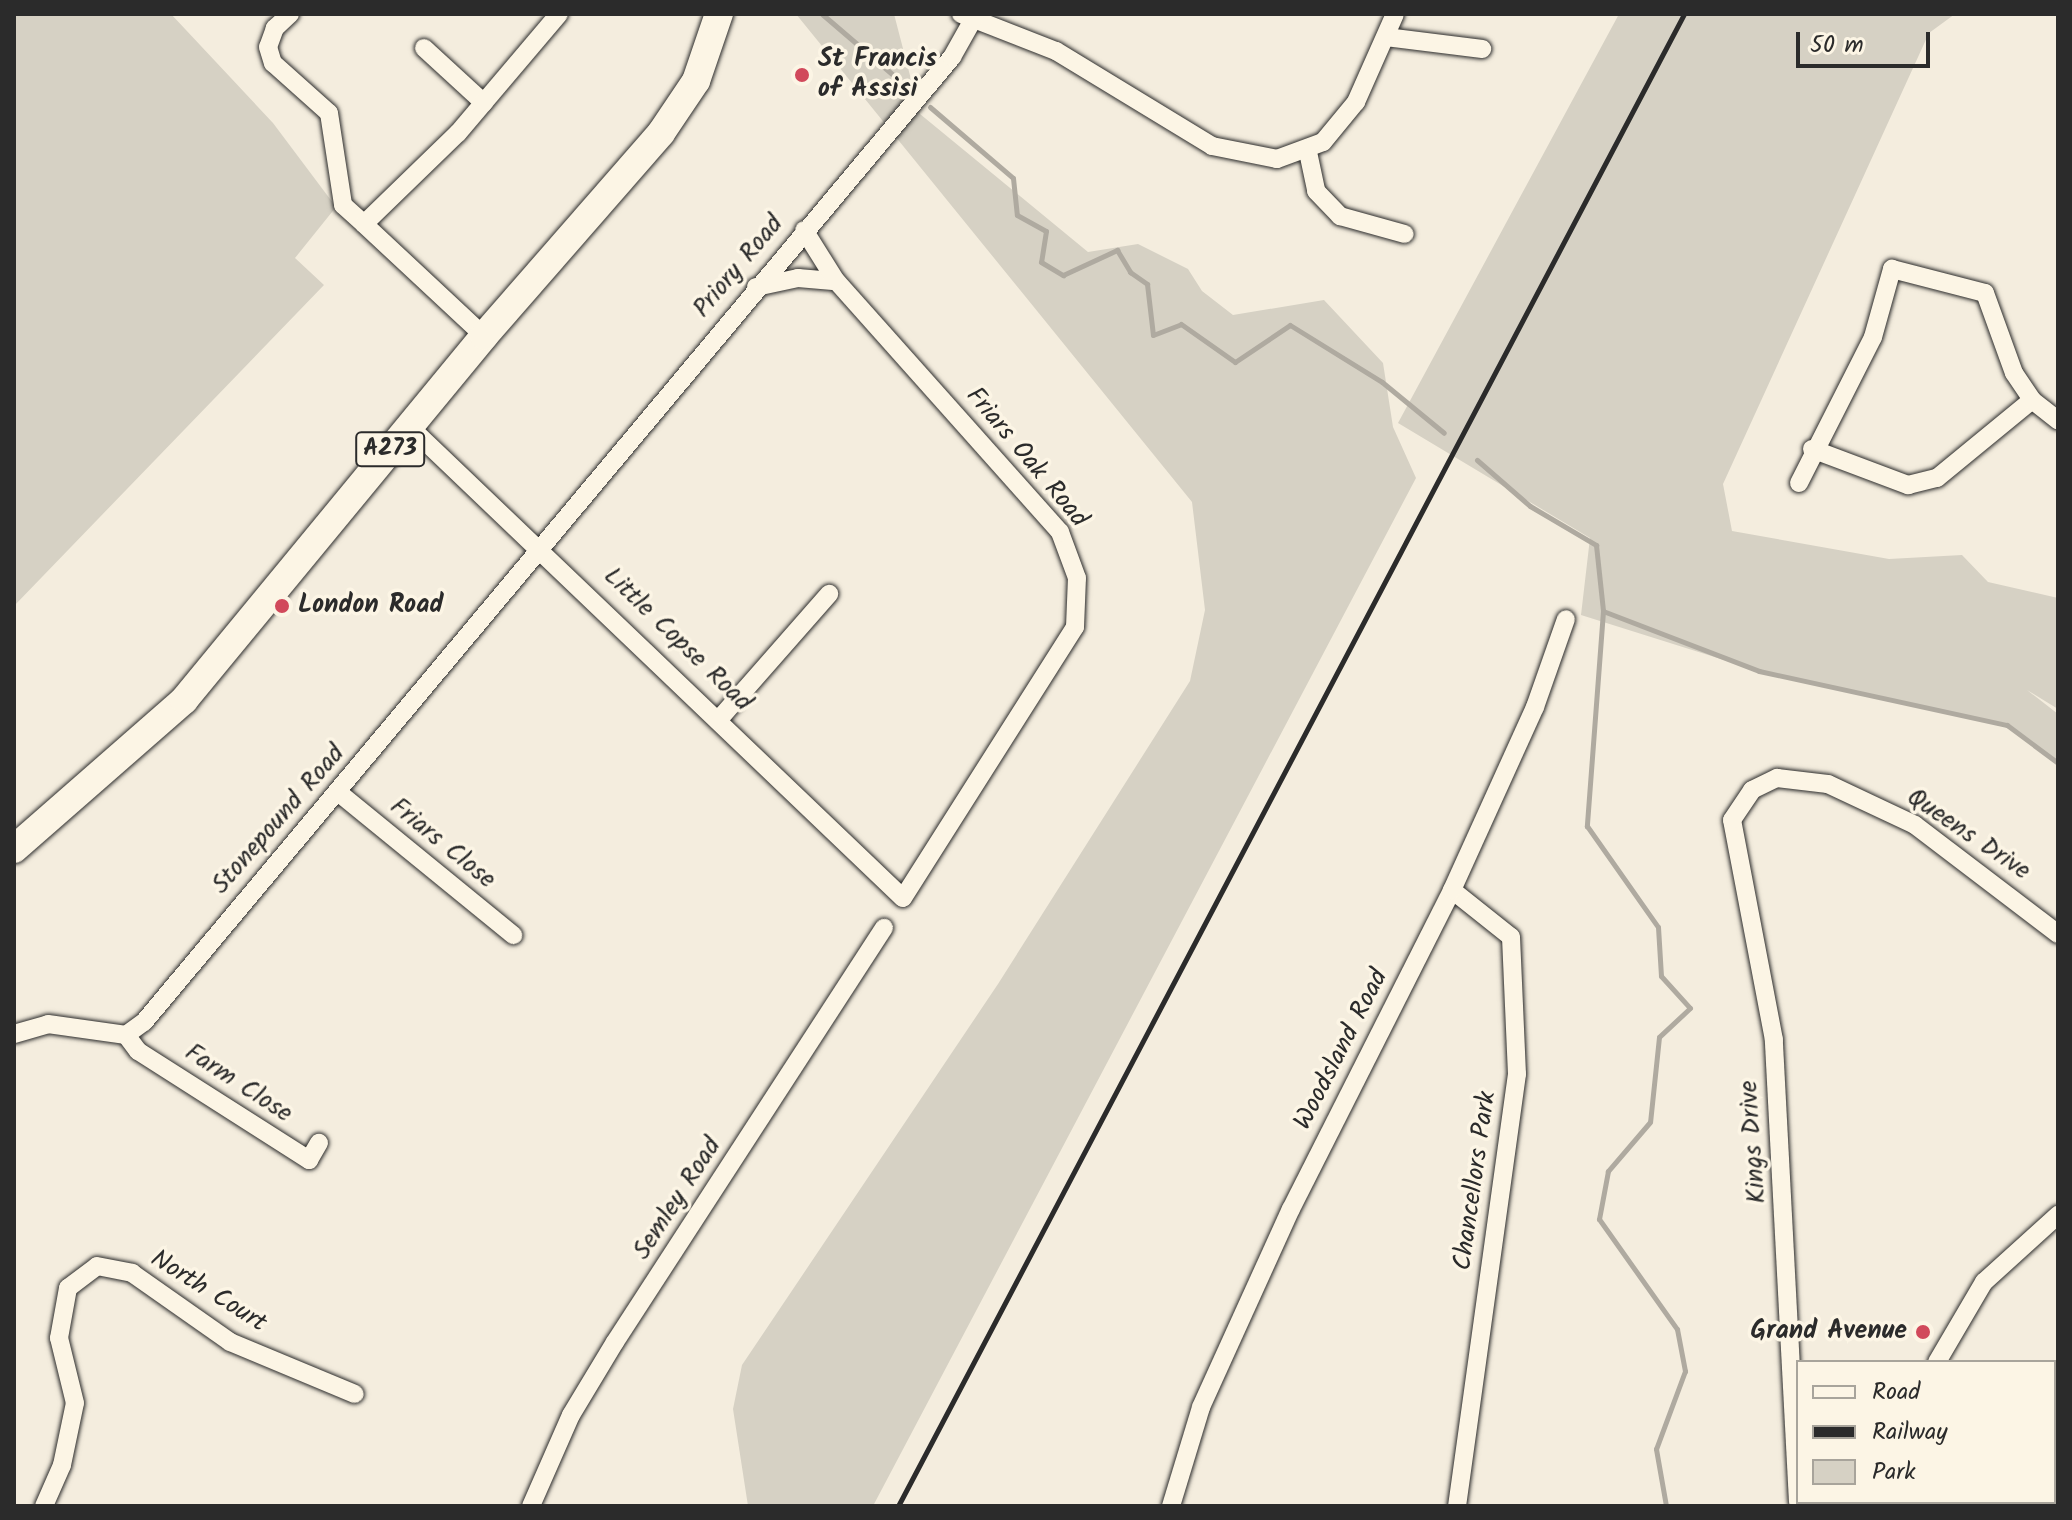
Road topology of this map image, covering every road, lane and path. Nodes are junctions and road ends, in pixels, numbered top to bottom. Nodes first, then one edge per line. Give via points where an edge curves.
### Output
1 (290, 14) edge
2 (559, 14) edge
3 (719, 14) edge
4 (1395, 14) edge
5 (967, 16) edge
6 (1386, 37) junction
7 (424, 48) dead end
8 (1482, 49) dead end
9 (484, 103) junction
10 (1308, 152) junction
11 (364, 224) junction
12 (804, 230) junction
13 (1405, 234) dead end
14 (836, 281) junction
15 (756, 287) junction
16 (484, 336) junction
17 (2032, 400) junction
18 (2058, 420) edge
19 (409, 426) junction
20 (1812, 449) junction
21 (1799, 483) dead end
22 (542, 548) junction
23 (829, 594) dead end
24 (1566, 619) dead end
25 (721, 717) junction
26 (1752, 790) joint
27 (339, 793) junction
28 (14, 849) edge
29 (1452, 890) junction
30 (903, 898) joint
31 (884, 928) dead end
32 (2058, 934) edge
33 (513, 935) dead end
34 (14, 1034) edge
35 (126, 1035) junction
36 (319, 1143) dead end
37 (2058, 1215) edge
38 (1938, 1360) edge
39 (1796, 1382) edge
40 (355, 1394) dead end
41 (44, 1506) edge
42 (531, 1506) edge
43 (1171, 1506) edge
44 (1457, 1506) edge

1 - 11 street via 275,28 268,47 273,63 329,113 343,205
2 - 9 street
3 - 16 main road, A273 via 696,81 661,133
4 - 6 street
5 - 10 street via 1056,51 1180,131 1229,153 1277,159
5 - 12 street, Priory Road via 952,57
6 - 8 street
6 - 10 street via 1356,102
7 - 9 street
9 - 11 street
10 - 13 street via 1316,191 1340,216
11 - 16 street
12 - 14 street, Friars Oak Road
12 - 15 street, Priory Road
14 - 15 street via 798,278
14 - 30 street, Friars Oak Road via 1060,532 1077,578 1075,627
15 - 22 street, Priory Road
16 - 19 main road, A273
17 - 18 street
17 - 20 street via 1937,478 1908,485
17 - 20 street via 2014,373 1985,293 1892,269 1873,337
19 - 22 street, Little Copse Road
19 - 28 main road, A273 via 184,700
20 - 21 street
22 - 25 street, Little Copse Road
22 - 27 street, Stonepound Road
23 - 25 street
24 - 29 street, Woodsland Road via 1535,707
25 - 30 street, Little Copse Road
26 - 32 street, Queens Drive via 1777,778 1803,776 1871,804 1915,825
26 - 39 street, Kings Drive via 1732,820 1732,844 1757,938 1774,1040
27 - 33 street, Friars Close
27 - 35 street, Stonepound Road via 144,1022
29 - 43 street, Woodsland Road via 1284,1223 1201,1407
29 - 44 street, Chancellors Park via 1511,937 1517,1074
31 - 42 street, Semley Road via 615,1342 571,1415
34 - 35 street via 48,1024
35 - 36 street, Farm Close via 138,1051 309,1160
37 - 38 street via 1984,1282
40 - 41 street, North Court via 230,1342 132,1273 97,1266 68,1288 59,1338 75,1403 62,1465

